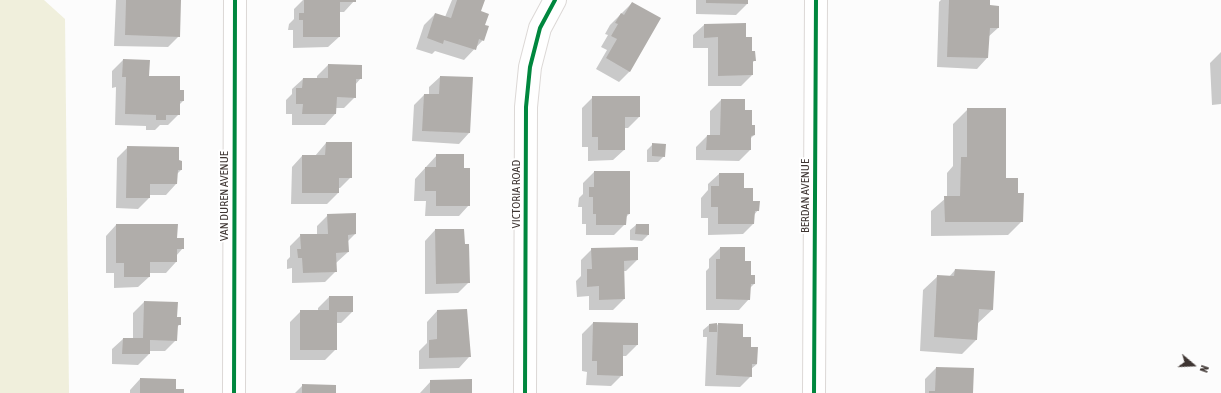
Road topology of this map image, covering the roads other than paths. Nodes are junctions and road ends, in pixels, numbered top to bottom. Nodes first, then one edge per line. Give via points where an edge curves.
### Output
1 (235, 0) edge
2 (555, 0) edge
3 (816, 0) edge
4 (234, 393) edge
5 (525, 393) edge
6 (814, 393) edge

1 - 4 street, VAN DUREN AVENUE
2 - 5 street, VICTORIA ROAD via 540,28 530,67 527,94
3 - 6 street, BERDAN AVENUE

